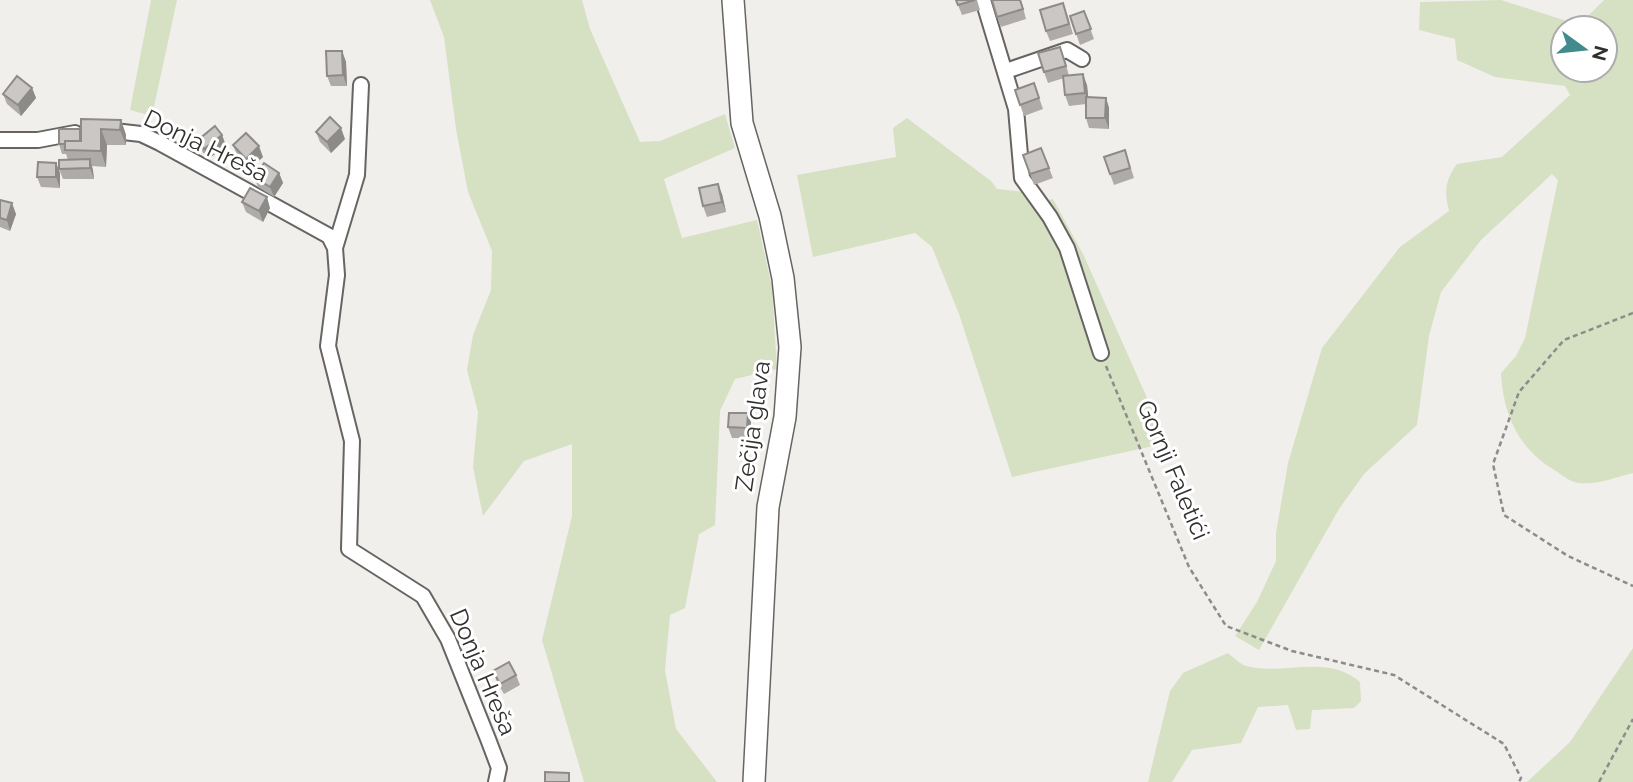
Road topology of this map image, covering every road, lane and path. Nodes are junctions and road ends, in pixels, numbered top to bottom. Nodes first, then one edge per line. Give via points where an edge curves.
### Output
1 (733, 0) edge
2 (983, 0) edge
3 (1082, 59) dead end
4 (1006, 71) junction
5 (361, 85) dead end
6 (0, 140) edge
7 (335, 248) junction
8 (1633, 313) edge
9 (1101, 353) joint
10 (1633, 586) edge
11 (1633, 719) edge
12 (496, 782) edge
13 (754, 782) edge
14 (1519, 782) edge
15 (1599, 782) edge

1 - 13 main road, Zečija glava via 742,123 773,228 790,347 785,418 768,507
2 - 4 street
3 - 4 street via 1067,50
4 - 9 street via 1016,109 1022,178 1066,248
5 - 7 street, Donja Hreša via 357,175
6 - 7 street, Donja Hreša via 38,140 99,129 141,134 318,229 329,236
7 - 12 street, Donja Hreša via 337,275 328,346 352,441 349,549 424,596 448,639 488,739 499,768
8 - 10 path via 1564,340 1519,391 1493,464 1504,515 1568,556
9 - 14 path, Gornji Faletići via 1189,567 1226,626 1292,650 1394,675 1504,744
11 - 15 path

